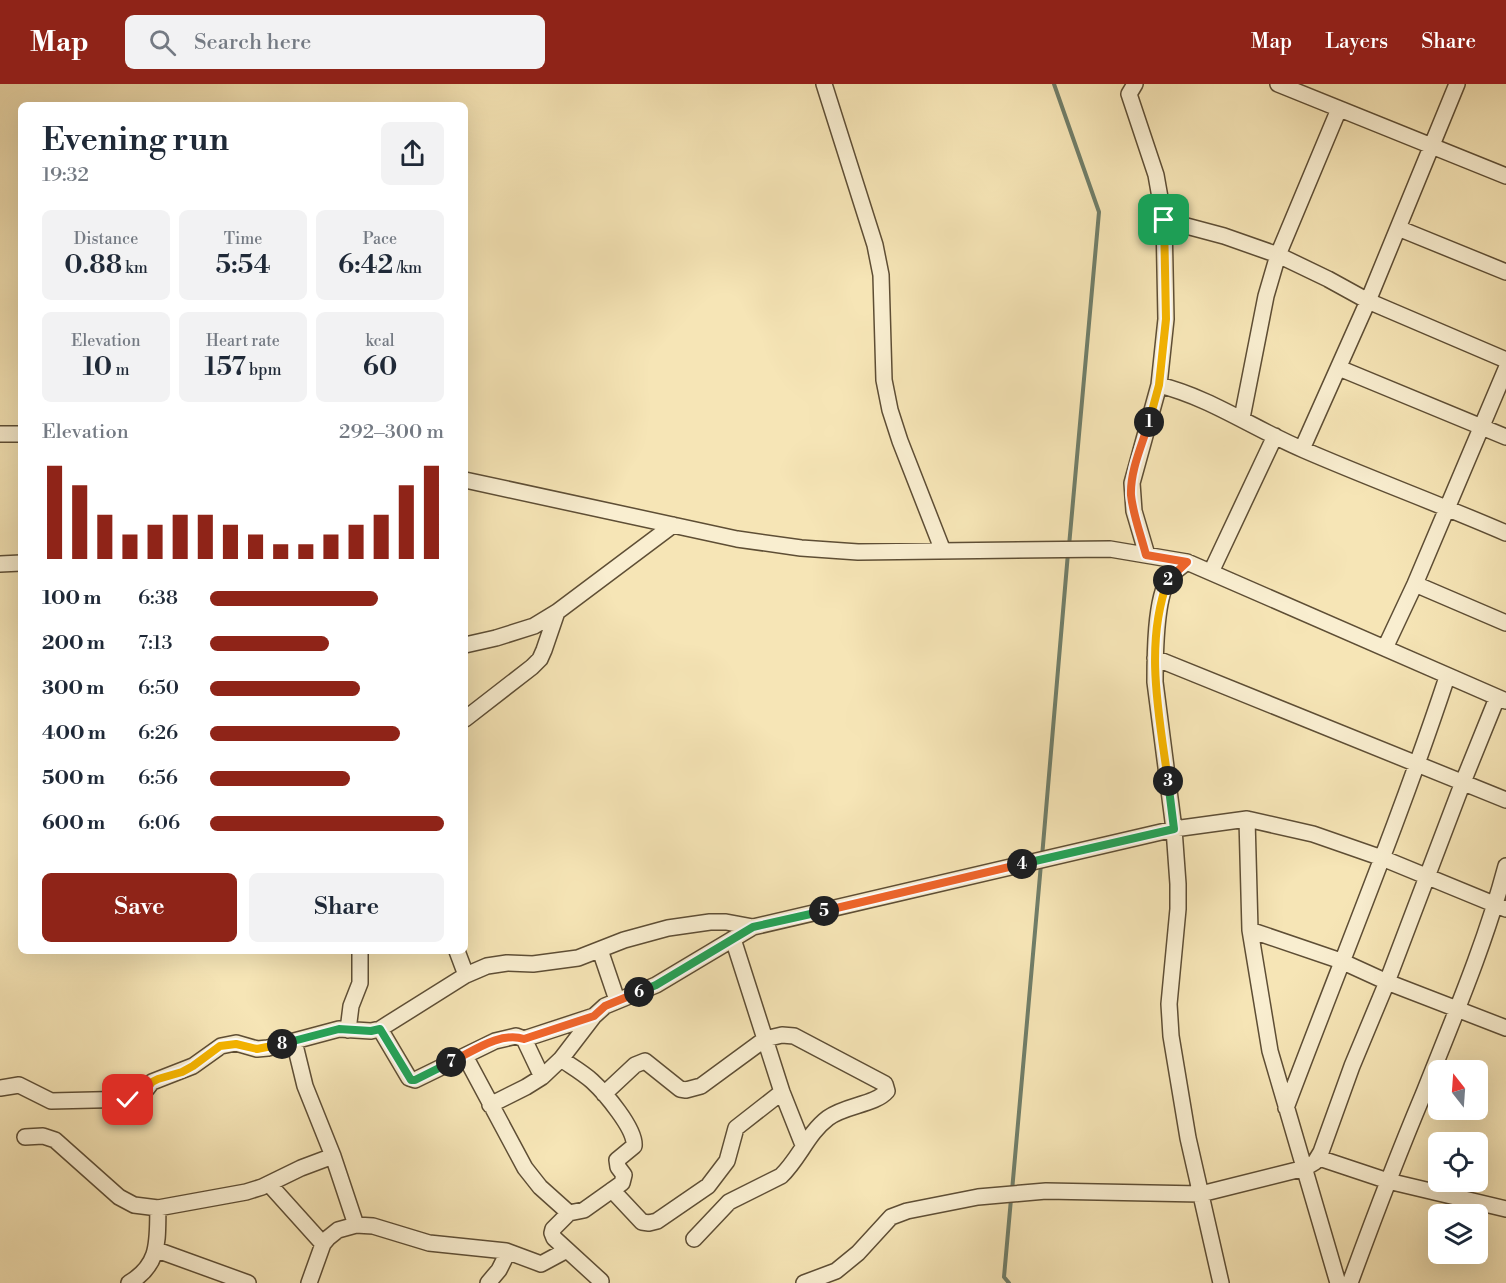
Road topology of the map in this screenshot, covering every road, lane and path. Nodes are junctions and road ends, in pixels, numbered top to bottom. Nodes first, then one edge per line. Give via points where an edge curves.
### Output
1 (824, 84) edge
2 (1135, 84) edge
3 (1278, 84) edge
4 (1457, 84) edge
5 (1339, 109) junction
6 (1432, 145) junction
7 (1506, 176) edge
8 (1164, 220) junction
9 (1398, 228) junction
10 (1278, 255) junction
11 (1506, 272) edge
12 (1368, 301) junction
13 (1506, 360) edge
14 (1339, 368) junction
15 (1506, 369) edge
16 (1159, 385) junction
17 (1242, 418) junction
18 (1481, 426) junction
19 (0, 434) edge
20 (18, 434) edge
21 (1275, 436) junction
22 (1506, 437) edge
23 (1302, 449) junction
24 (468, 481) edge
25 (1446, 508) junction
26 (673, 525) junction
27 (1506, 533) edge
28 (943, 551) junction
29 (1146, 555) junction
30 (1187, 562) junction
31 (0, 564) edge
32 (18, 564) edge
33 (1211, 572) junction
34 (1415, 584) junction
35 (557, 612) junction
36 (1506, 623) edge
37 (468, 644) edge
38 (1385, 648) junction
39 (1155, 658) junction
40 (1447, 676) junction
41 (1501, 700) edge
42 (468, 717) edge
43 (1418, 765) junction
44 (1463, 782) junction
45 (1506, 800) edge
46 (1247, 819) junction
47 (1174, 829) junction
48 (1382, 858) junction
49 (1506, 866) edge
50 (1428, 878) junction
51 (1501, 907) edge
52 (753, 927) junction
53 (1250, 930) junction
54 (733, 939) junction
55 (600, 950) junction
56 (360, 954) edge
57 (458, 954) edge
58 (1341, 961) junction
59 (466, 975) junction
60 (1388, 982) junction
61 (617, 1000) junction
62 (1457, 1010) junction
63 (594, 1016) junction
64 (1506, 1028) edge
65 (380, 1029) junction
66 (348, 1030) junction
67 (524, 1039) junction
68 (765, 1039) junction
69 (294, 1041) junction
70 (465, 1056) junction
71 (561, 1059) junction
72 (542, 1077) junction
73 (0, 1088) edge
74 (782, 1092) junction
75 (604, 1094) junction
76 (490, 1104) junction
77 (1286, 1108) junction
78 (25, 1137) dead end
79 (803, 1145) junction
80 (333, 1156) junction
81 (1319, 1158) junction
82 (1305, 1168) junction
83 (1388, 1181) junction
84 (269, 1184) junction
85 (612, 1190) junction
86 (1201, 1194) junction
87 (158, 1208) junction
88 (1506, 1209) edge
89 (569, 1213) junction
90 (356, 1225) junction
91 (694, 1239) dead end
92 (323, 1244) junction
93 (157, 1250) junction
94 (567, 1250) junction
95 (508, 1252) junction
96 (601, 1281) dead end
97 (129, 1283) edge
98 (248, 1283) edge
99 (309, 1283) edge
100 (488, 1283) edge
101 (804, 1283) edge
102 (1221, 1283) edge
103 (1338, 1283) edge
104 (1350, 1283) edge

1 - 28 street via 882,275 884,380 890,410
2 - 8 street via 1129,94 1156,175
3 - 5 street
4 - 6 street
5 - 6 street
5 - 10 street
6 - 7 street
6 - 9 street
8 - 10 street
8 - 16 street via 1166,319
9 - 11 street
9 - 12 street
10 - 12 street
10 - 17 street
12 - 13 street
12 - 14 street
14 - 18 street
14 - 23 street
15 - 18 street
16 - 17 street via 1184,391
16 - 29 street via 1132,483 1134,511
17 - 21 street
18 - 22 street
18 - 25 street
19 - 20 street
21 - 23 street
21 - 33 street
23 - 25 street
24 - 26 street
25 - 27 street
25 - 34 street
26 - 28 street via 801,548
26 - 35 street
28 - 29 street via 1110,549
29 - 30 street
30 - 33 street
30 - 39 street via 1169,578 1161,597
31 - 32 street
33 - 38 street
34 - 36 street
34 - 38 street
35 - 37 street via 534,626
35 - 42 street via 540,659
38 - 40 street
39 - 43 street
39 - 47 street
40 - 41 street
40 - 43 street
41 - 44 street
43 - 44 street
43 - 48 street
44 - 45 street
44 - 50 street
46 - 47 street
46 - 48 street via 1312,834
46 - 53 street
47 - 52 street
47 - 86 street via 1178,901 1169,1004 1171,1036
48 - 50 street
48 - 58 street
49 - 51 street
50 - 51 street
50 - 60 street
51 - 62 street
52 - 54 street
52 - 55 street via 710,921 668,928
53 - 58 street
53 - 77 street via 1270,1051
54 - 61 street via 656,985
54 - 68 street
55 - 59 street via 554,962 487,966
55 - 61 street
56 - 66 street via 360,983 351,1006
57 - 59 street
58 - 60 street
58 - 77 street
59 - 65 street
60 - 62 street
60 - 81 street
61 - 63 street
62 - 64 street
62 - 83 street
63 - 67 street
63 - 71 street
65 - 66 street
65 - 70 street via 411,1080
66 - 69 street
67 - 70 street via 508,1037
67 - 72 street
68 - 74 street
68 - 75 street via 692,1089 680,1089 645,1061 635,1065
68 - 79 street via 794,1036 885,1084 887,1091 883,1097 828,1118
69 - 73 street via 257,1049 236,1044 220,1046 182,1072 152,1082 136,1099 51,1101 19,1085
69 - 80 street via 305,1086
70 - 76 street
71 - 72 street
71 - 75 street
72 - 76 street
74 - 79 street
74 - 85 street via 736,1128 728,1161 708,1186 657,1221 642,1222
75 - 85 street via 631,1130 635,1142 617,1160 624,1180
76 - 89 street via 525,1168
77 - 82 street
78 - 87 street via 55,1140 119,1197 134,1205
79 - 91 street via 781,1176 729,1202
80 - 84 street
80 - 90 street
81 - 82 street
81 - 83 street
82 - 86 street
82 - 103 street
83 - 88 street
83 - 104 street
84 - 87 street
84 - 92 street
85 - 89 street via 584,1210
86 - 101 street via 1046,1191 978,1197 907,1211 891,1217 836,1271
86 - 102 street
87 - 93 street
89 - 94 street via 552,1233
90 - 92 street via 338,1230
90 - 95 street via 373,1226 429,1243
92 - 99 street
93 - 97 street via 147,1267
93 - 98 street
94 - 95 street via 541,1264
94 - 96 street
95 - 100 street

